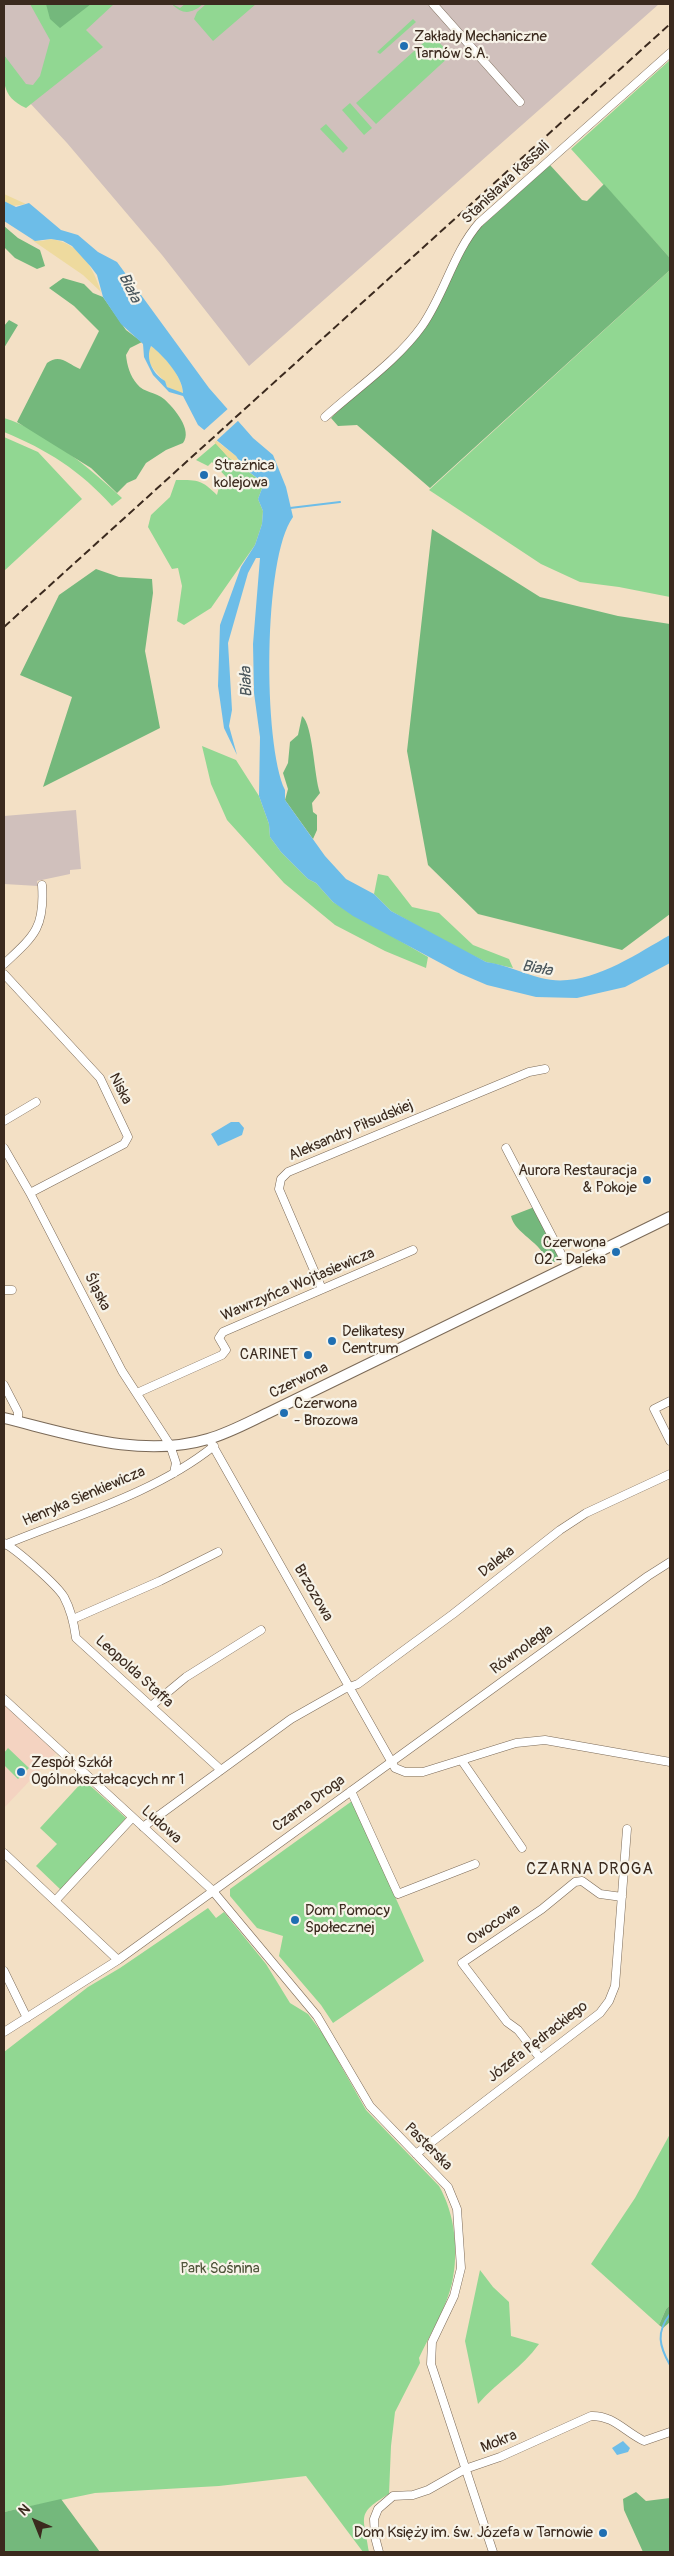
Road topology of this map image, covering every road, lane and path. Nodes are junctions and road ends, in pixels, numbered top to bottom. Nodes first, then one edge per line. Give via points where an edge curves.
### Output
1 (433, 4) edge
2 (670, 53) edge
3 (520, 102) dead end
4 (325, 417) dead end
5 (42, 885) dead end
6 (4, 964) edge
7 (4, 974) edge
8 (545, 1069) dead end
9 (36, 1102) dead end
10 (4, 1121) edge
11 (4, 1148) edge
12 (506, 1148) dead end
13 (30, 1194) junction
14 (670, 1217) edge
15 (413, 1250) dead end
16 (568, 1267) junction
17 (322, 1289) junction
18 (4, 1385) edge
19 (137, 1393) junction
20 (670, 1401) edge
21 (4, 1418) edge
22 (18, 1422) junction
23 (670, 1441) edge
24 (211, 1442) junction
25 (170, 1446) junction
26 (174, 1473) junction
27 (670, 1474) edge
28 (5, 1544) edge
29 (218, 1552) dead end
30 (670, 1562) edge
31 (73, 1619) junction
32 (261, 1630) dead end
33 (350, 1687) junction
34 (4, 1699) edge
35 (151, 1706) junction
36 (390, 1762) junction
37 (462, 1762) junction
38 (670, 1762) edge
39 (221, 1770) junction
40 (351, 1790) junction
41 (132, 1818) junction
42 (143, 1827) junction
43 (627, 1830) dead end
44 (522, 1848) dead end
45 (4, 1853) edge
46 (475, 1864) dead end
47 (212, 1890) junction
48 (622, 1897) junction
49 (55, 1901) junction
50 (118, 1960) junction
51 (4, 1971) edge
52 (27, 2018) junction
53 (4, 2032) edge
54 (540, 2058) junction
55 (416, 2154) junction
56 (670, 2432) edge
57 (464, 2469) junction
58 (379, 2552) edge
59 (493, 2552) edge

1 - 3 street
2 - 4 street, Stanisława Kassali via 480,223 460,248 433,307 416,334
5 - 6 street via 43,907 37,931
7 - 13 street, Niska via 100,1078 128,1137 124,1144
8 - 17 street, Aleksandry Piłsudskiej via 529,1072 288,1172 281,1179 279,1189
9 - 10 street
11 - 13 street, Śląska
12 - 16 street
13 - 19 street, Śląska
14 - 16 main road, Czerwona
15 - 17 street, Wawrzyńca Wojtasiewicza
16 - 24 main road, Czerwona
17 - 19 street, Wawrzyńca Wojtasiewicza via 222,1332 219,1338 226,1350 222,1355
18 - 22 street via 18,1412
19 - 25 street, Śląska
20 - 23 street via 654,1410
21 - 22 main road, Czerwona
22 - 25 main road, Czerwona via 99,1441
24 - 25 main road, Czerwona
24 - 26 street, Henryka Sienkiewicza
24 - 33 street, Brzozowa
25 - 26 street via 176,1462
26 - 28 street, Henryka Sienkiewicza via 145,1488
27 - 33 street, Daleka via 586,1513 560,1530 453,1614
28 - 31 street, Leopolda Staffa via 63,1595
29 - 31 street
30 - 36 street, Równoległa
31 - 35 street, Leopolda Staffa via 76,1638
32 - 35 street via 186,1677
33 - 36 street, Brzozowa
33 - 39 street, Daleka via 291,1719
34 - 41 street, Ludowa
35 - 39 street, Leopolda Staffa
36 - 37 street via 395,1768 410,1773
36 - 40 street, Czarna Droga
37 - 38 street via 516,1743 545,1740
37 - 44 street
39 - 42 street, Daleka
40 - 46 street via 398,1894
40 - 47 street, Czarna Droga
41 - 42 street, Ludowa
41 - 49 street
42 - 47 street, Ludowa
43 - 48 street, Józefa Pędrackiego
45 - 49 street
47 - 50 street, Czarna Droga
47 - 55 street, Pasterska via 317,2016 370,2106
48 - 54 street, Józefa Pędrackiego via 615,1986 609,2001 600,2013
48 - 54 street, Owocowa via 600,1894 582,1881 575,1882 542,1909 462,1963 506,2022 518,2030
49 - 50 street
50 - 52 street, Czarna Droga
51 - 52 street
52 - 53 street, Czarna Droga
54 - 55 street, Józefa Pędrackiego
55 - 57 street, Pasterska via 448,2187 457,2209 461,2268 458,2284 432,2342 431,2364
56 - 57 street, Mokra via 644,2441 613,2420 602,2415 591,2416 500,2457
57 - 58 street, Mokra via 428,2490 386,2500 374,2519
57 - 59 street, Pasterska

